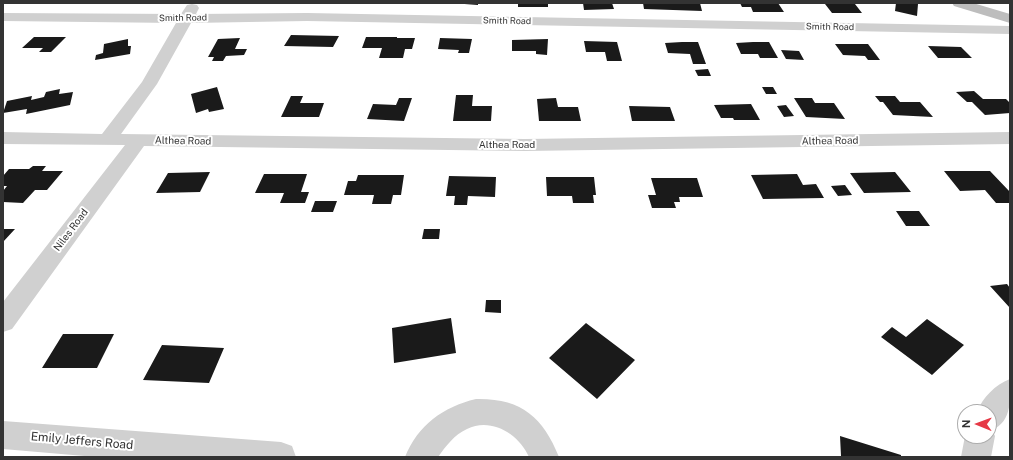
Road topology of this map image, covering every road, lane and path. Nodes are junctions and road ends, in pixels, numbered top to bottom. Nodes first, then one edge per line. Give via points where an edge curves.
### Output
1 (195, 3) edge
2 (959, 3) edge
3 (3, 17) edge
4 (187, 18) junction
5 (1010, 19) edge
6 (1010, 30) edge
7 (3, 138) edge
8 (1010, 138) edge
9 (107, 140) junction
10 (138, 140) junction
11 (3, 321) edge
12 (1010, 392) edge
13 (997, 405) edge
14 (3, 435) edge
15 (978, 444) edge
16 (281, 457) edge
17 (420, 457) edge
18 (544, 457) edge
19 (976, 457) edge

1 - 4 street
2 - 5 street
3 - 4 street, Smith Road
4 - 6 street, Smith Road via 314,17
4 - 9 street via 146,88
7 - 9 street, Althea Road
8 - 10 street, Althea Road via 545,145
9 - 10 street, Althea Road
10 - 11 street, Niles Road
12 - 13 street
14 - 16 street, Emily Jeffers Road
15 - 19 street
17 - 18 street via 448,424 465,415 486,412 505,415 521,423 532,435

